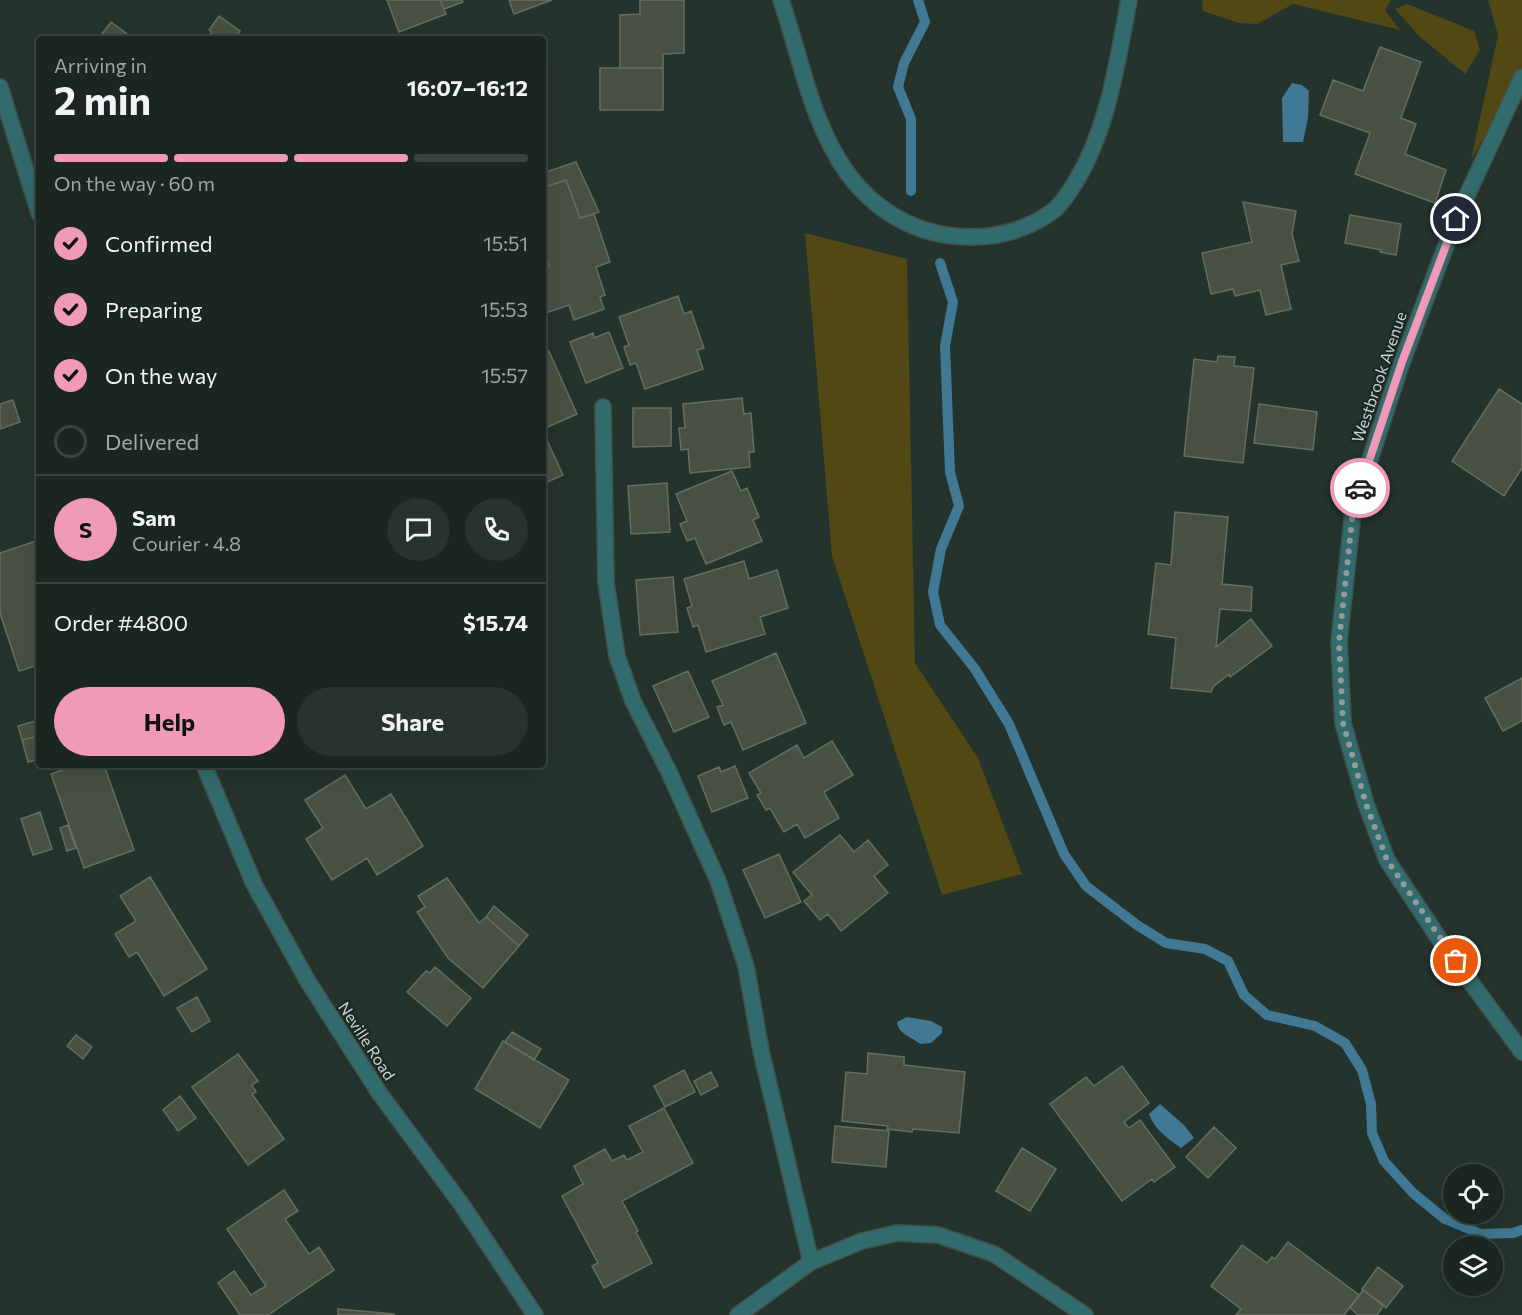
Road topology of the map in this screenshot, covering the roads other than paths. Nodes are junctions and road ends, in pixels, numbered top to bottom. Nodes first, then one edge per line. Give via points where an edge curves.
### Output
1 (782, 0) edge
2 (1129, 0) edge
3 (1522, 77) edge
4 (0, 87) edge
5 (36, 203) edge
6 (603, 406) dead end
7 (205, 768) edge
8 (1522, 1052) edge
9 (811, 1262) junction
10 (535, 1315) edge
11 (738, 1315) edge
12 (1085, 1315) edge

1 - 2 street via 816,113 848,174 880,207 907,224 936,234 974,238 1008,234 1030,224 1055,210 1068,195 1099,133
3 - 8 street, Westbrook Avenue via 1456,219 1402,362 1353,511 1339,642 1343,723 1387,860
4 - 5 street
6 - 9 street via 606,582 617,656 633,701 718,881 746,966 761,1050
7 - 10 street, Neville Road via 254,884 307,980 380,1094 462,1205
9 - 11 street
9 - 12 street via 862,1241 897,1233 938,1235 994,1254

